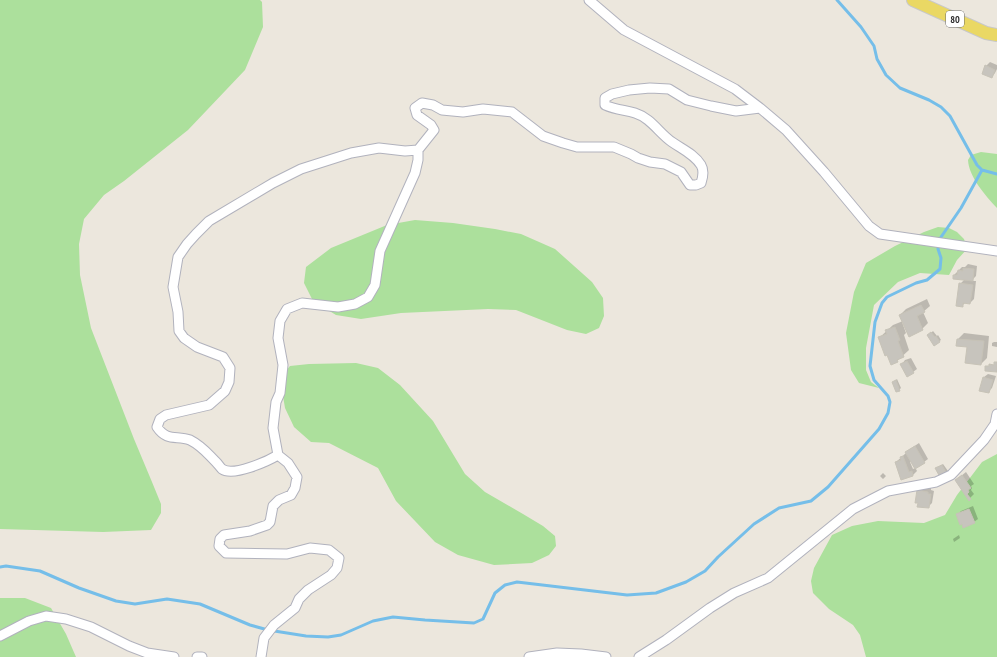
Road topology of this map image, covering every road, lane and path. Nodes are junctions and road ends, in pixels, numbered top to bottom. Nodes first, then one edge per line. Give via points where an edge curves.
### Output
1 (589, 0) edge
2 (913, 0) edge
3 (997, 35) edge
4 (760, 108) junction
5 (418, 150) junction
6 (997, 251) edge
7 (997, 414) edge
8 (278, 455) junction
9 (0, 636) edge
10 (174, 657) edge
11 (196, 657) edge
12 (202, 657) edge
13 (261, 657) edge
14 (529, 657) edge
15 (606, 657) edge
16 (639, 657) edge

1 - 4 street via 624,30 735,89
2 - 3 main road, 80 via 986,33
4 - 5 street via 736,111 711,106 687,100 669,89 629,90 605,98 606,105 613,109 636,113 692,154 703,171 701,183 696,185 690,184 681,172 665,164 644,160 614,147 577,147 543,136 512,112 483,109 463,112 442,110 422,103 415,108 416,115 434,130
4 - 6 street via 786,130 869,226 880,234
5 - 8 street via 415,173 380,251 375,285 368,297 355,304 338,307 302,303 287,309 280,321 278,338 283,365 273,428
5 - 8 street via 379,148 352,153 301,169 209,221 178,257 173,288 179,331 197,347 223,357 230,368 229,382 226,391 209,405 166,415 160,419 157,427 162,433 201,446 223,470 232,472 243,469
7 - 16 street via 995,424 984,440 952,475 936,482 888,491 853,509 768,578 734,593
8 - 13 street via 288,463 297,477 291,495 273,506 267,525 224,535 219,546 226,552 287,554 310,548 329,550 339,558 337,568 331,575 308,590 299,599 295,608 274,625 264,638
9 - 10 street via 29,621 46,616 66,619 91,628 147,653
11 - 12 street
14 - 15 street via 557,653

